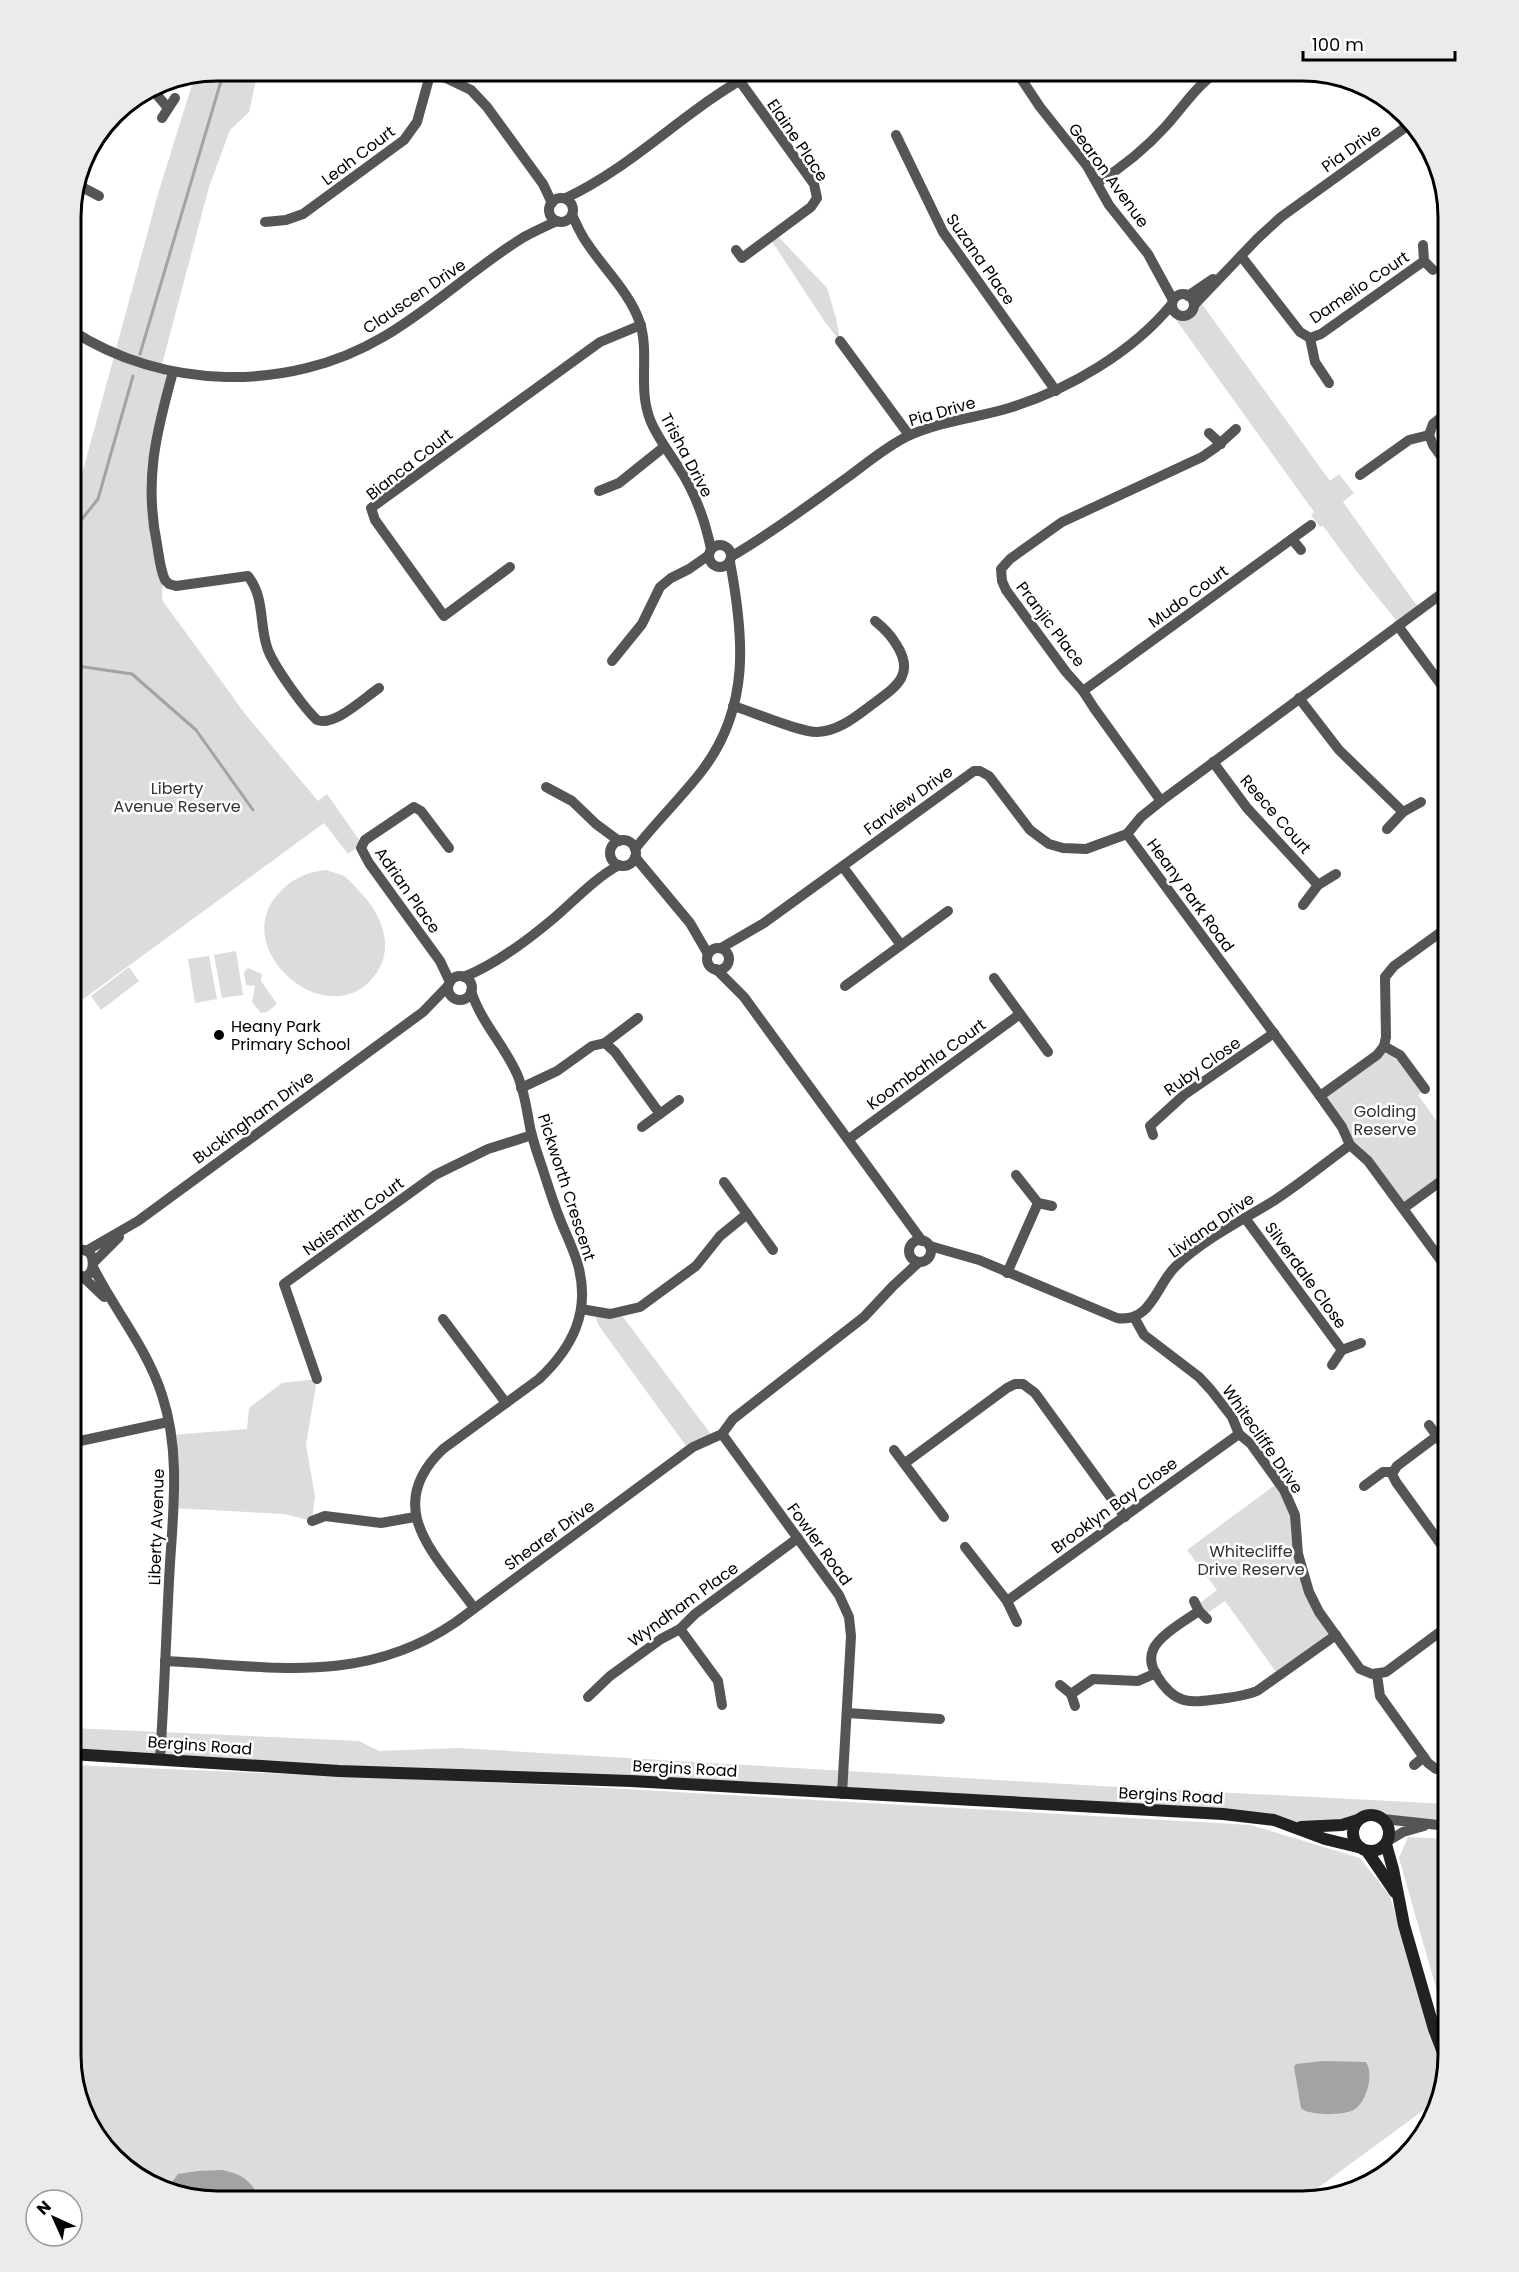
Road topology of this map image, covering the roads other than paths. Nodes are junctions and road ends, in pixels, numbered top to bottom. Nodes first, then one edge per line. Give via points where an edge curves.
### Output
1 (428, 81) edge
2 (451, 81) edge
3 (738, 81) edge
4 (740, 81) edge
5 (1023, 81) edge
6 (1206, 81) edge
7 (155, 96) edge
8 (175, 98) dead end
9 (1405, 128) edge
10 (896, 135) dead end
11 (599, 182) junction
12 (1097, 183) junction
13 (85, 188) edge
14 (99, 196) dead end
15 (556, 202) junction
16 (573, 212) junction
17 (559, 221) junction
18 (265, 222) dead end
19 (525, 237) junction
20 (586, 242) junction
21 (1423, 245) dead end
22 (1241, 256) junction
23 (742, 258) dead end
24 (1424, 261) junction
25 (1158, 268) junction
26 (1433, 270) dead end
27 (1189, 298) junction
28 (1173, 302) junction
29 (1178, 315) junction
30 (640, 325) junction
31 (81, 335) edge
32 (1310, 338) junction
33 (1136, 339) junction
34 (840, 341) dead end
35 (173, 372) junction
36 (1329, 382) dead end
37 (1056, 391) junction
38 (1438, 420) edge
39 (1236, 429) dead end
40 (1209, 433) dead end
41 (909, 435) junction
42 (1429, 435) junction
43 (1221, 444) junction
44 (664, 447) junction
45 (1438, 452) edge
46 (1360, 475) dead end
47 (599, 491) dead end
48 (1311, 525) dead end
49 (768, 534) junction
50 (1292, 539) junction
51 (1301, 550) dead end
52 (716, 554) junction
53 (731, 559) junction
54 (510, 567) dead end
55 (735, 594) junction
56 (1438, 597) edge
57 (874, 621) dead end
58 (1398, 626) junction
59 (612, 661) dead end
60 (1438, 679) edge
61 (379, 688) dead end
62 (1083, 691) junction
63 (1299, 698) junction
64 (733, 706) junction
65 (1213, 762) junction
66 (546, 787) dead end
67 (1161, 801) junction
68 (1421, 802) dead end
69 (1403, 812) junction
70 (596, 824) junction
71 (1387, 829) dead end
72 (1127, 834) junction
73 (629, 847) junction
74 (449, 848) dead end
75 (611, 853) junction
76 (623, 865) junction
77 (843, 867) junction
78 (1336, 874) dead end
79 (594, 880) junction
80 (1318, 885) junction
81 (657, 886) junction
82 (1303, 905) dead end
83 (948, 911) dead end
84 (764, 923) junction
85 (1438, 935) edge
86 (901, 945) junction
87 (715, 950) junction
88 (498, 959) junction
89 (728, 961) junction
90 (716, 969) junction
91 (994, 978) dead end
92 (455, 980) junction
93 (845, 986) dead end
94 (471, 989) junction
95 (744, 998) junction
96 (458, 999) junction
97 (423, 1012) junction
98 (1020, 1014) junction
99 (638, 1017) dead end
100 (483, 1020) junction
101 (1274, 1033) junction
102 (605, 1043) junction
103 (1384, 1046) junction
104 (1048, 1052) dead end
105 (521, 1088) junction
106 (1425, 1089) dead end
107 (1320, 1096) junction
108 (679, 1100) dead end
109 (660, 1114) junction
110 (642, 1127) dead end
111 (1148, 1127) dead end
112 (532, 1135) junction
113 (849, 1139) junction
114 (1350, 1145) junction
115 (1016, 1174) dead end
116 (723, 1182) dead end
117 (1438, 1184) edge
118 (1038, 1203) junction
119 (1052, 1206) dead end
120 (1404, 1208) junction
121 (747, 1214) junction
122 (901, 1214) junction
123 (1245, 1218) junction
124 (130, 1226) junction
125 (773, 1250) dead end
126 (81, 1251) edge
127 (910, 1252) junction
128 (925, 1252) junction
129 (81, 1254) edge
130 (1438, 1255) edge
131 (93, 1265) junction
132 (1007, 1272) junction
133 (81, 1275) edge
134 (81, 1281) edge
135 (893, 1286) junction
136 (581, 1309) junction
137 (116, 1310) junction
138 (1134, 1317) junction
139 (443, 1319) dead end
140 (1361, 1343) dead end
141 (1342, 1350) junction
142 (1332, 1365) dead end
143 (317, 1379) dead end
144 (506, 1402) junction
145 (168, 1422) junction
146 (1429, 1425) dead end
147 (722, 1434) junction
148 (1239, 1434) junction
149 (1437, 1436) joint
150 (81, 1441) edge
151 (894, 1450) dead end
152 (905, 1463) junction
153 (1392, 1472) junction
154 (1364, 1486) dead end
155 (415, 1516) junction
156 (944, 1517) dead end
157 (1125, 1517) junction
158 (312, 1521) dead end
159 (798, 1538) junction
160 (1438, 1539) edge
161 (964, 1547) dead end
162 (1007, 1601) junction
163 (474, 1608) junction
164 (1200, 1610) dead end
165 (1017, 1622) dead end
166 (680, 1629) junction
167 (1438, 1634) edge
168 (1336, 1635) junction
169 (165, 1661) junction
170 (1156, 1673) junction
171 (1377, 1675) junction
172 (1060, 1685) dead end
173 (1071, 1694) junction
174 (588, 1697) dead end
175 (722, 1705) dead end
176 (1075, 1706) dead end
177 (847, 1713) junction
178 (940, 1719) dead end
179 (81, 1755) edge
180 (1424, 1757) junction
181 (160, 1759) junction
182 (1413, 1766) dead end
183 (1436, 1769) dead end
184 (842, 1794) junction
185 (1383, 1819) junction
186 (1358, 1820) junction
187 (1430, 1825) junction
188 (1438, 1825) edge
189 (1297, 1827) junction
190 (1387, 1843) junction
191 (1362, 1849) junction
192 (1399, 1898) junction
193 (1438, 2039) edge

1 - 18 street, Leah Court via 417,122 404,140 303,214
2 - 15 street via 465,85 476,95
3 - 11 street, Clauscen Drive
4 - 23 street, Elaine Place via 814,184 817,198 811,207
5 - 12 street, Gearon Avenue
6 - 12 street via 1144,148
7 - 8 street via 165,113
9 - 22 street, Pia Drive via 1281,217
10 - 37 street, Suzana Place via 947,239
11 - 15 street, Clauscen Drive
11 - 16 street, Clauscen Drive
12 - 25 street, Gearon Avenue via 1109,205
13 - 14 street
15 - 16 street, Trisha Drive
15 - 17 street, Trisha Drive via 552,217
15 - 19 street, Clauscen Drive
16 - 17 street, Clauscen Drive via 567,220
16 - 20 street, Trisha Drive
17 - 19 street, Clauscen Drive
17 - 20 street, Trisha Drive
19 - 35 street, Clauscen Drive via 405,324 344,357 274,375 224,377
20 - 30 street, Trisha Drive via 626,297
21 - 24 street, Damelio Court
22 - 27 street, Pia Drive
22 - 32 street, Damelio Court via 1300,332
24 - 26 street, Damelio Court
24 - 32 street, Damelio Court
25 - 27 street, Gearon Avenue
25 - 28 street, Gearon Avenue
27 - 28 street via 1179,295
27 - 29 street via 1189,314
28 - 29 street
28 - 33 street, Pia Drive
29 - 33 street, Pia Drive
30 - 44 street, Trisha Drive via 644,399
30 - 54 street, Bianca Court via 600,342 371,508 375,520 444,616
31 - 35 street, Clauscen Drive via 124,357
32 - 36 street, Damelio Court via 1315,362
33 - 37 street, Pia Drive
34 - 41 street
35 - 61 street via 157,432 150,480 152,522 165,580 176,586 248,576 262,609 272,659 317,720 334,720
37 - 41 street, Pia Drive
38 - 42 street
39 - 43 street, Pranjic Place
40 - 43 street
41 - 49 street, Pia Drive
42 - 45 street
42 - 46 street via 1409,440
43 - 62 street, Pranjic Place via 1202,457 1062,522 1003,565 1001,574 1006,590
44 - 47 street via 619,483
44 - 52 street, Trisha Drive via 683,474
48 - 50 street, Mudo Court
49 - 52 street, Pia Drive
49 - 53 street, Pia Drive
50 - 51 street
50 - 62 street, Mudo Court
52 - 53 street via 730,550
52 - 53 street, Pia Drive via 724,566
52 - 55 street, Trisha Drive
52 - 59 street via 660,587 642,624
53 - 55 street, Trisha Drive
55 - 64 street, Trisha Drive via 742,653
56 - 58 street, Heany Park Road
57 - 64 street via 886,629 904,656 904,669 893,688 843,725 815,732
58 - 60 street
58 - 63 street, Heany Park Road
62 - 67 street, Pranjic Place
63 - 65 street, Heany Park Road
63 - 69 street via 1345,756
64 - 73 street, Trisha Drive via 725,730 702,771
65 - 67 street, Heany Park Road
65 - 80 street, Reece Court via 1247,808
66 - 70 street via 572,801
67 - 72 street, Heany Park Road
68 - 69 street
69 - 71 street
70 - 73 street
70 - 75 street
72 - 77 street, Farview Drive via 1086,849 1049,844 1030,830 989,776 977,771
72 - 101 street, Heany Park Road
73 - 75 street
73 - 76 street
73 - 81 street
74 - 92 street, Adrian Place via 414,807 364,840 361,848
75 - 76 street
75 - 79 street
76 - 79 street
76 - 81 street
77 - 84 street, Farview Drive
77 - 86 street
78 - 80 street
79 - 88 street via 553,919
80 - 82 street
81 - 87 street
83 - 86 street
84 - 87 street, Farview Drive
84 - 89 street, Farview Drive
85 - 103 street via 1384,977
86 - 93 street
87 - 89 street via 726,952
87 - 90 street via 708,964
88 - 92 street
88 - 94 street
89 - 90 street via 723,968
89 - 95 street
90 - 95 street
91 - 98 street
92 - 94 street via 470,981
92 - 96 street via 450,994
92 - 97 street, Buckingham Drive
94 - 96 street via 467,997
94 - 100 street, Pickworth Crescent
95 - 113 street
96 - 97 street, Buckingham Drive
96 - 100 street, Pickworth Crescent
97 - 124 street, Buckingham Drive
98 - 104 street
98 - 113 street, Koombahla Court
99 - 102 street
100 - 105 street, Pickworth Crescent via 509,1057
101 - 107 street, Heany Park Road
101 - 111 street, Ruby Close via 1184,1095
102 - 105 street via 592,1046 558,1071
102 - 109 street
103 - 106 street via 1400,1055
103 - 107 street
105 - 112 street, Pickworth Crescent
107 - 114 street, Heany Park Road
108 - 109 street
109 - 110 street
112 - 136 street, Pickworth Crescent via 578,1266
112 - 143 street, Naismith Court via 488,1149 435,1175 284,1284
113 - 122 street
114 - 120 street, Heany Park Road via 1368,1161
114 - 123 street, Liviana Drive
115 - 118 street
116 - 121 street
117 - 120 street
118 - 119 street
118 - 132 street
120 - 130 street, Heany Park Road
121 - 125 street
121 - 136 street via 724,1232 696,1266 640,1307 610,1314
122 - 127 street
122 - 128 street
123 - 138 street, Liviana Drive via 1180,1263 1149,1306
123 - 141 street, Silverdale Close
124 - 126 street, Buckingham Drive
124 - 131 street, Buckingham Drive
127 - 128 street via 913,1260
127 - 128 street via 913,1243
127 - 135 street, Shearer Drive
128 - 132 street via 963,1254
128 - 135 street, Shearer Drive
129 - 131 street, Liberty Avenue
131 - 133 street, Buckingham Drive via 89,1273
131 - 137 street, Liberty Avenue
132 - 138 street via 1117,1318
134 - 137 street, Liberty Avenue
135 - 147 street, Shearer Drive via 864,1317 734,1419
136 - 144 street, Pickworth Crescent via 565,1351 539,1379
137 - 145 street, Liberty Avenue via 150,1364
138 - 148 street, Whitecliffe Drive via 1144,1335 1211,1390 1232,1417
139 - 144 street
140 - 141 street, Silverdale Close
141 - 142 street, Silverdale Close
144 - 155 street, Pickworth Crescent via 429,1462 416,1488
145 - 150 street
145 - 169 street, Liberty Avenue via 174,1479
146 - 149 street
147 - 159 street, Fowler Road
147 - 163 street, Shearer Drive via 693,1447
148 - 157 street, Brooklyn Bay Close
148 - 168 street, Whitecliffe Drive via 1289,1497 1304,1581 1314,1604
149 - 153 street
151 - 152 street
152 - 156 street
152 - 157 street via 1007,1388 1023,1384 1035,1393
153 - 154 street via 1383,1472
153 - 160 street
155 - 158 street via 381,1522 324,1516
155 - 163 street, Pickworth Crescent via 426,1541
157 - 162 street, Brooklyn Bay Close
159 - 166 street, Wyndham Place
159 - 177 street, Fowler Road via 839,1595 849,1617
161 - 162 street
162 - 165 street
163 - 169 street, Shearer Drive via 418,1644 358,1664 308,1668
164 - 170 street via 1154,1647 1151,1660
166 - 174 street, Wyndham Place via 610,1676
166 - 175 street via 717,1681
167 - 171 street
168 - 170 street via 1244,1696 1186,1701 1172,1695
168 - 171 street, Whitecliffe Drive via 1360,1669
169 - 181 street, Liberty Avenue
170 - 173 street via 1138,1681 1093,1679
171 - 180 street via 1380,1696
172 - 173 street
173 - 176 street
177 - 178 street
177 - 184 street, Fowler Road
179 - 181 main road, Bergins Road
180 - 182 street
180 - 183 street
181 - 184 main road, Bergins Road
184 - 189 main road, Bergins Road via 1223,1814 1259,1817
185 - 186 main road via 1367,1815
185 - 187 street
185 - 190 main road via 1389,1829
186 - 189 main road, Bergins Road via 1342,1825
186 - 191 main road via 1352,1833
187 - 188 street
187 - 190 street via 1402,1832
189 - 191 main road, Bergins Road
190 - 191 main road via 1381,1849
190 - 192 main road
191 - 192 main road
192 - 193 main road

